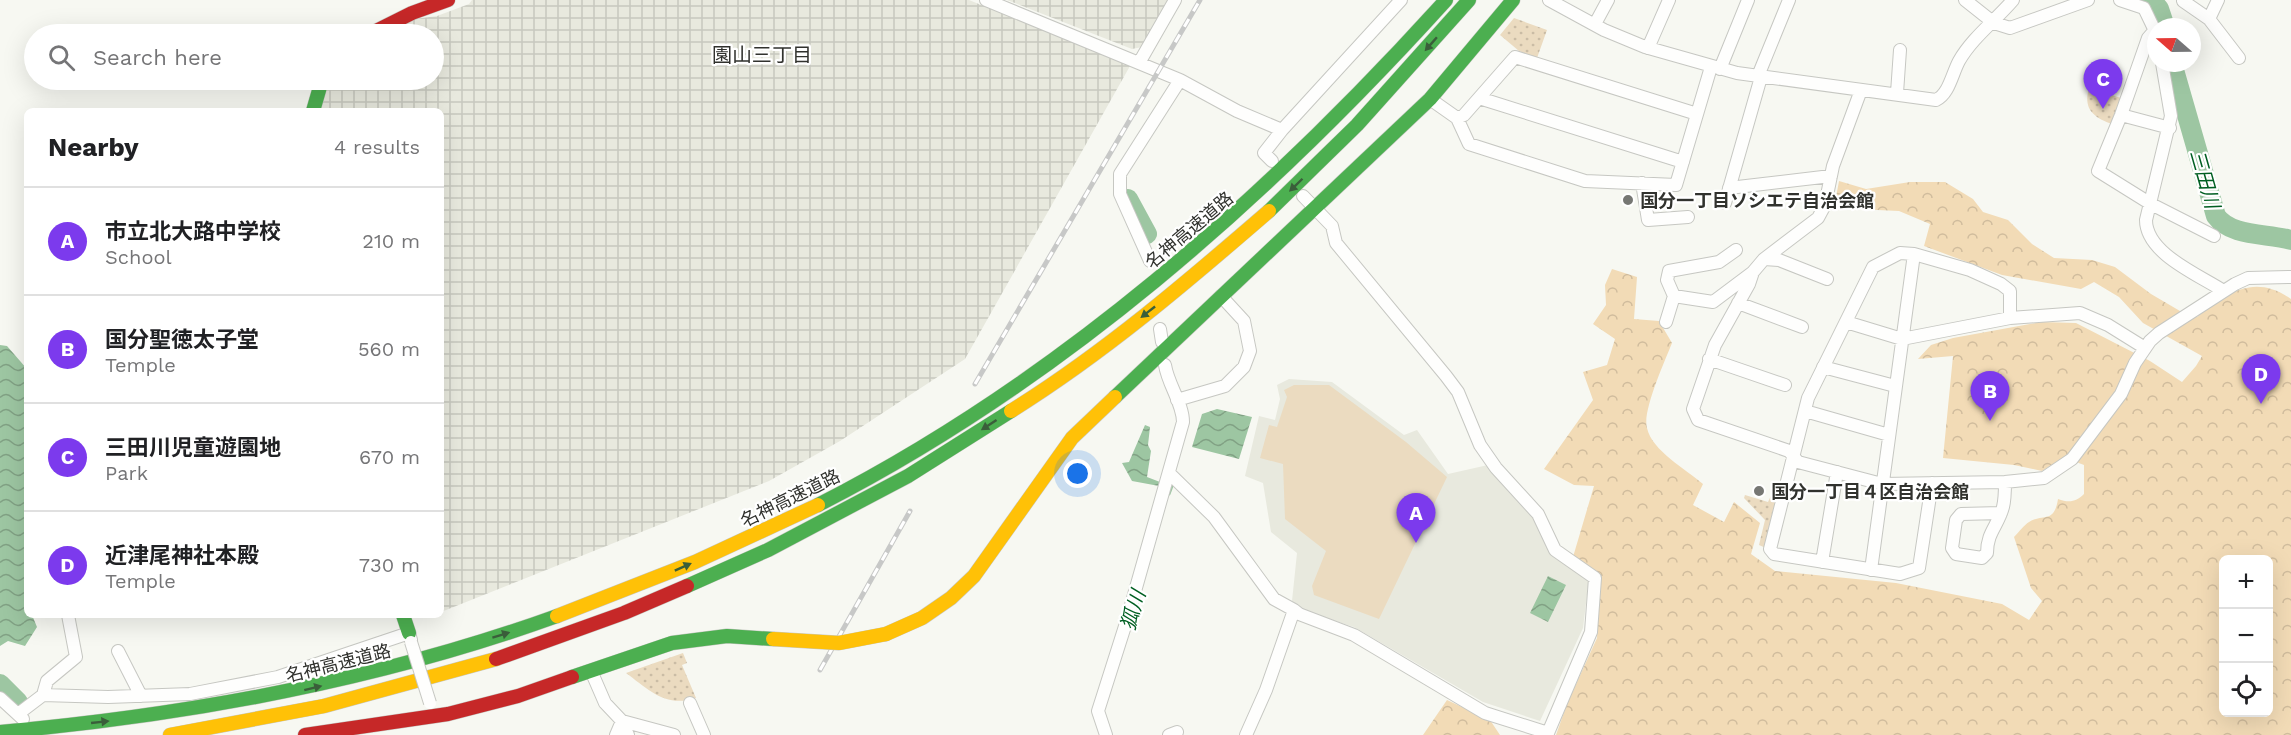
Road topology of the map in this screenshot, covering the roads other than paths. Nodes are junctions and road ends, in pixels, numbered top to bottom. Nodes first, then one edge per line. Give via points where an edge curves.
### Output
1 (448, 0) edge
2 (986, 0) edge
3 (1175, 0) edge
4 (1401, 0) edge
5 (1446, 0) edge
6 (1469, 0) edge
7 (1513, 0) edge
8 (1549, 0) edge
9 (1608, 0) edge
10 (1669, 0) edge
11 (1748, 0) edge
12 (1789, 0) edge
13 (1965, 0) edge
14 (2013, 0) edge
15 (2088, 0) edge
16 (2120, 0) edge
17 (2218, 0) edge
18 (2183, 1) edge
19 (2149, 18) edge
20 (2209, 19) junction
21 (1994, 23) junction
22 (390, 24) edge
23 (1595, 24) junction
24 (2147, 41) edge
25 (1648, 48) junction
26 (1900, 50) dead end
27 (2239, 58) dead end
28 (1138, 63) junction
29 (1715, 68) junction
30 (2164, 72) edge
31 (1760, 76) junction
32 (1180, 80) junction
33 (319, 90) edge
34 (1861, 90) junction
35 (1897, 93) junction
36 (1479, 98) junction
37 (1430, 99) junction
38 (314, 108) edge
39 (1697, 114) junction
40 (2121, 115) junction
41 (1456, 118) junction
42 (2169, 128) junction
43 (1282, 130) junction
44 (1272, 161) dead end
45 (1683, 162) junction
46 (1831, 176) junction
47 (1642, 183) junction
48 (1729, 188) junction
49 (1303, 196) dead end
50 (1725, 203) dead end
51 (2151, 204) junction
52 (1315, 209) junction
53 (1688, 217) dead end
54 (2214, 236) dead end
55 (1736, 250) dead end
56 (1914, 254) junction
57 (1764, 259) junction
58 (1150, 261) dead end
59 (1753, 272) junction
60 (2291, 277) edge
61 (1827, 279) dead end
62 (2222, 290) junction
63 (1221, 296) junction
64 (1674, 296) junction
65 (1738, 303) junction
66 (2010, 318) junction
67 (1666, 322) dead end
68 (1846, 322) junction
69 (1802, 327) dead end
70 (1160, 329) dead end
71 (1902, 339) junction
72 (1162, 342) dead end
73 (2145, 348) junction
74 (1709, 359) junction
75 (1165, 365) dead end
76 (1823, 368) junction
77 (1785, 385) dead end
78 (1895, 386) junction
79 (1177, 400) junction
80 (1805, 411) junction
81 (1889, 435) junction
82 (1793, 456) junction
83 (1837, 472) junction
84 (1169, 473) junction
85 (2005, 482) junction
86 (1932, 483) junction
87 (1882, 484) junction
88 (2001, 513) junction
89 (1822, 562) junction
90 (1871, 570) junction
91 (1294, 610) junction
92 (69, 618) edge
93 (404, 618) edge
94 (410, 638) junction
95 (118, 651) dead end
96 (592, 673) junction
97 (43, 695) junction
98 (141, 696) junction
99 (0, 698) edge
100 (690, 703) dead end
101 (432, 710) junction
102 (622, 721) junction
103 (0, 732) edge
104 (343, 732) edge
105 (170, 735) edge
106 (305, 735) edge
107 (616, 735) edge
108 (628, 735) edge
109 (674, 735) edge
110 (704, 735) edge
111 (1106, 735) edge
112 (1246, 735) edge

1 - 22 main road
2 - 28 street
3 - 28 street
4 - 43 street
103 -> 5 main road, 名神高速道路 via 198,711 403,665 512,632 650,581 858,484 1011,390 1166,275 1296,159 1380,75
6 -> 105 main road, 名神高速道路 via 1356,128 1182,286 1097,352 1015,408 867,500 688,586 523,650 409,685 290,714
7 - 37 main road
8 - 23 street
9 - 23 street
10 - 25 street
11 - 29 street
12 - 31 street
13 - 21 street
14 - 21 street
15 - 21 street via 2010,28
16 - 19 street via 2144,8
17 - 20 street
18 - 20 street
20 - 27 street
21 - 35 street via 1960,60 1942,97 1936,100
23 - 25 street
24 - 40 street
25 - 29 street
26 - 35 street
28 - 32 street
29 - 31 street
29 - 39 street
30 - 42 street via 2171,106
31 - 34 street
31 - 48 street
32 - 43 street
32 - 58 street via 1120,174 1118,184
33 - 38 main road
34 - 35 street
34 - 46 street
36 - 39 street via 1515,57
36 - 41 street via 1464,116
36 - 45 street
37 - 41 street
37 - 52 main road
39 - 45 street
40 - 42 street
40 - 51 street via 2098,171
41 - 47 street via 1469,144 1585,181
42 - 51 street
43 - 44 street via 1264,153
45 - 47 street via 1676,185
46 - 48 street
46 - 57 street via 1818,218
47 - 53 street via 1648,220
48 - 50 street
49 - 52 street
51 - 54 street
51 - 62 street via 2146,232 2152,243
52 - 63 main road
52 - 91 street via 1332,226 1336,243 1458,392 1480,445 1538,514 1555,550 1595,578 1591,632 1548,733 1485,713 1354,635
55 - 64 street via 1719,262 1669,271
56 - 66 street via 1970,270 2001,284 2010,291
56 - 68 street via 1900,253 1873,267
56 - 71 street
57 - 59 street
57 - 61 street via 1779,260
59 - 64 street via 1713,302
59 - 65 street
60 - 62 street via 2248,278
62 - 73 street via 2159,333
63 - 79 street via 1244,321 1250,351 1245,367 1225,386
63 - 96 main road, bridge via 1072,438 1039,480 998,549 972,582 933,612 886,634 839,643 727,636 672,643
64 - 67 street
65 - 69 street
65 - 74 street
66 - 71 street
66 - 73 street via 2080,313
68 - 71 street
68 - 76 street
70 - 72 street
71 - 78 street
73 - 85 street via 2121,394 2072,459 2043,478
74 - 77 street
74 - 82 street via 1693,409 1698,420
75 - 79 street
76 - 78 street
76 - 80 street
78 - 81 street
79 - 84 street via 1183,410 1183,422
80 - 81 street
80 - 82 street
81 - 87 street
82 - 83 street via 1798,462
82 - 89 street via 1770,549 1774,554
83 - 87 street
83 - 89 street
84 - 91 street via 1214,517 1274,599
84 - 111 street via 1098,711
85 - 86 street
85 - 88 street
86 - 87 street
86 - 90 street via 1919,568 1900,574
87 - 90 street
88 - 88 street via 1987,538 1987,553 1982,558 1956,554 1952,548 1956,520 1961,514
89 - 90 street
91 - 112 street
92 - 97 street via 76,657 47,681
93 - 94 main road
94 - 98 street via 278,677 190,694
94 - 101 street, bridge
95 - 98 street
96 - 101 main road via 518,696
96 - 102 street via 605,703
97 - 98 street
97 - 99 street via 20,717
100 - 110 street
101 - 104 main road
102 - 107 street
102 - 108 street
102 - 109 street
104 - 106 main road

